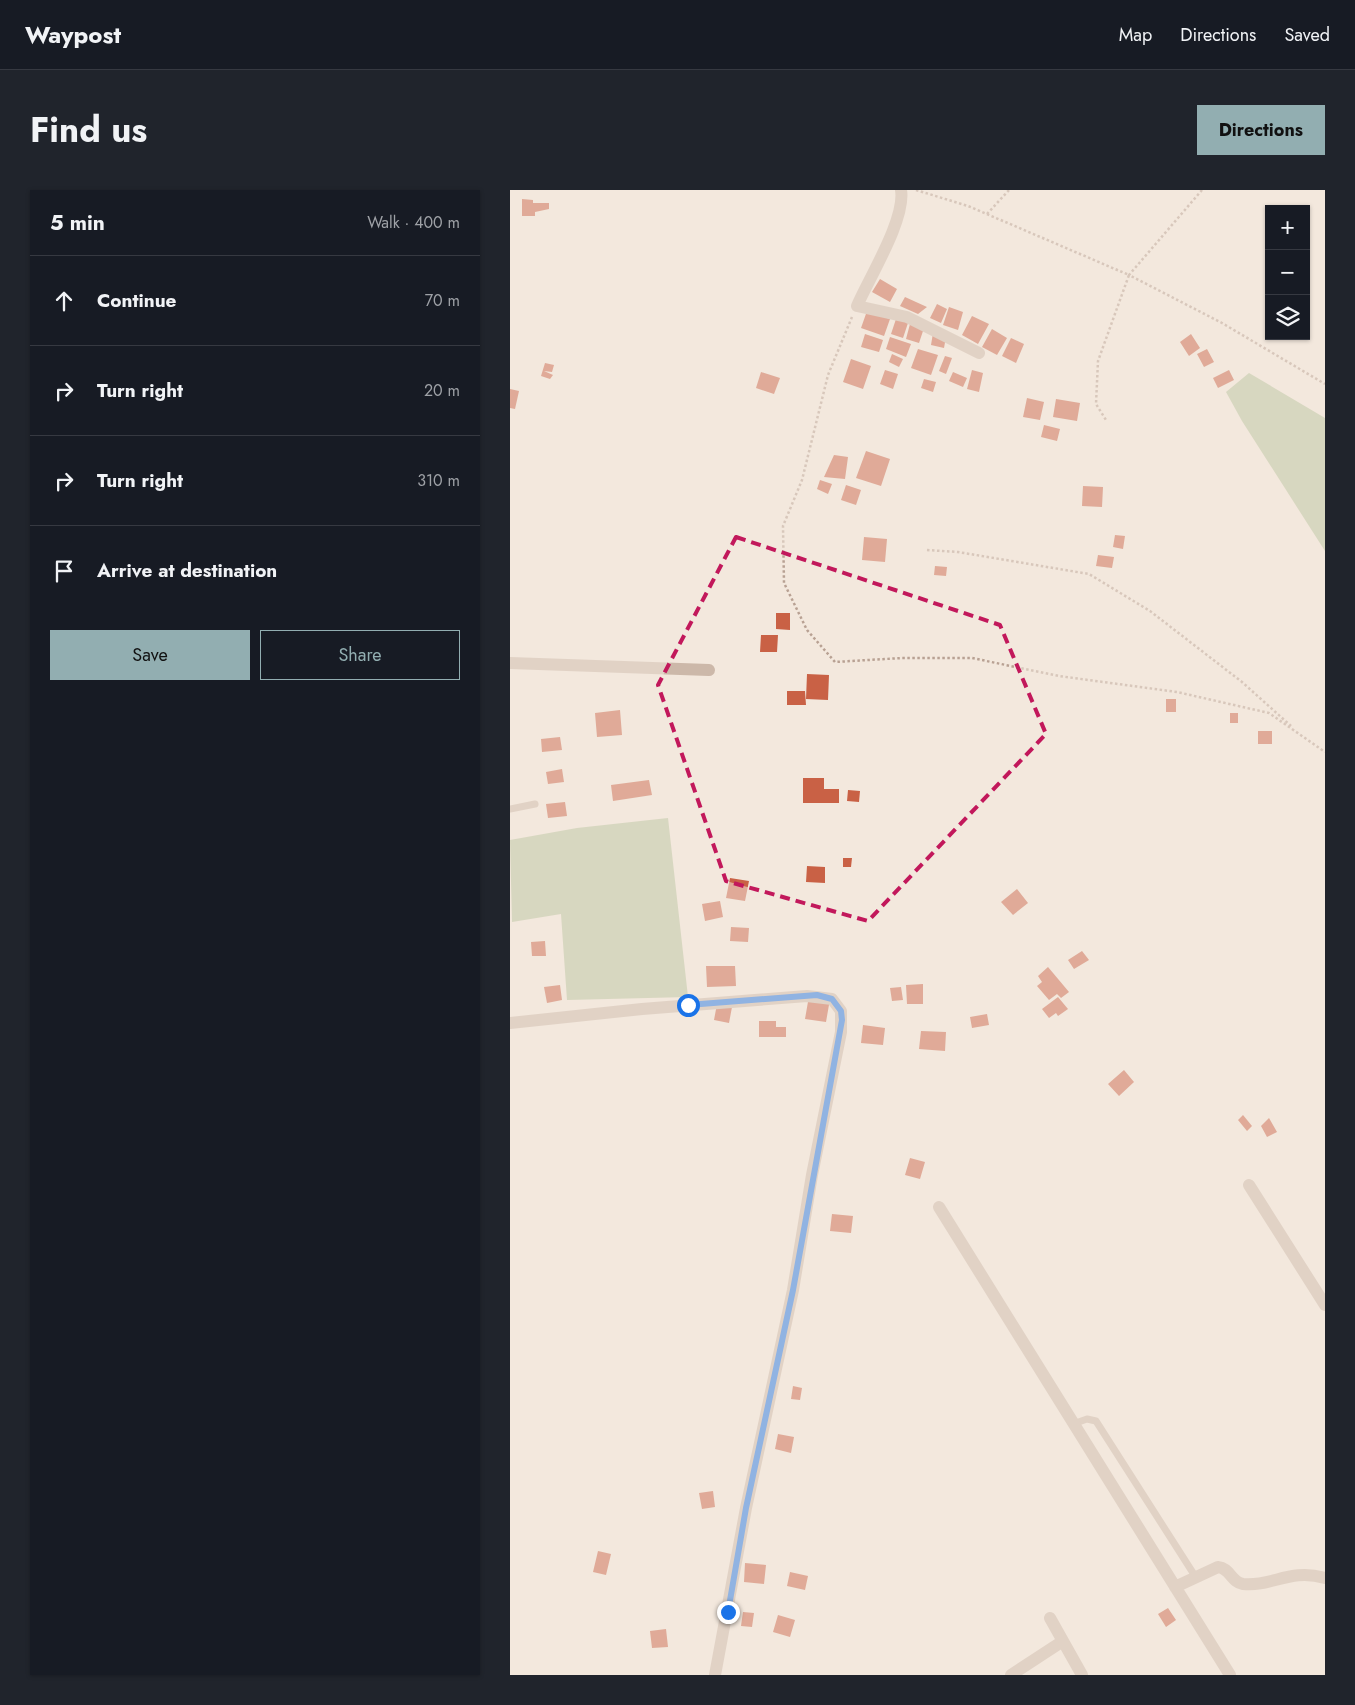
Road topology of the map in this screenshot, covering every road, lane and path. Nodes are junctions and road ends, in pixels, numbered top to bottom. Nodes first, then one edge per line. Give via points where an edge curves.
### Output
1 (901, 190) edge
2 (916, 190) edge
3 (1009, 190) edge
4 (1202, 190) edge
5 (987, 214) junction
6 (1129, 275) junction
7 (857, 306) junction
8 (979, 353) dead end
9 (1325, 384) edge
10 (1106, 420) dead end
11 (927, 550) dead end
12 (510, 663) edge
13 (709, 670) dead end
14 (1300, 734) junction
15 (1325, 752) edge
16 (535, 804) dead end
17 (510, 809) edge
18 (510, 1023) edge
19 (1249, 1185) dead end
20 (939, 1207) dead end
21 (1325, 1305) edge
22 (1073, 1425) junction
23 (1195, 1576) junction
24 (1325, 1578) edge
25 (1175, 1587) junction
26 (1050, 1618) dead end
27 (1063, 1641) junction
28 (716, 1675) edge
29 (1011, 1675) edge
30 (1082, 1675) edge
31 (1230, 1675) edge

1 - 7 street via 893,232
2 - 5 path
3 - 5 path
4 - 6 path
5 - 6 path
6 - 9 path via 1222,323
6 - 10 path via 1098,361 1096,404
7 - 8 street via 907,316
7 - 14 path via 828,375 802,480 783,526 784,583 807,630 835,662 972,658 1059,676 1227,702 1269,713
11 - 14 path via 958,552 1089,574 1150,610 1242,682
12 - 13 street
14 - 15 path
16 - 17 lane
18 - 28 street via 807,996 832,999 841,1011 841,1032 793,1290 746,1508
19 - 21 street
20 - 22 street
22 - 23 lane via 1087,1419 1096,1422
22 - 25 street
23 - 24 street via 1218,1567 1227,1571 1234,1580 1246,1584 1295,1574
23 - 25 street
25 - 31 street
26 - 27 street
27 - 29 street
27 - 30 street

